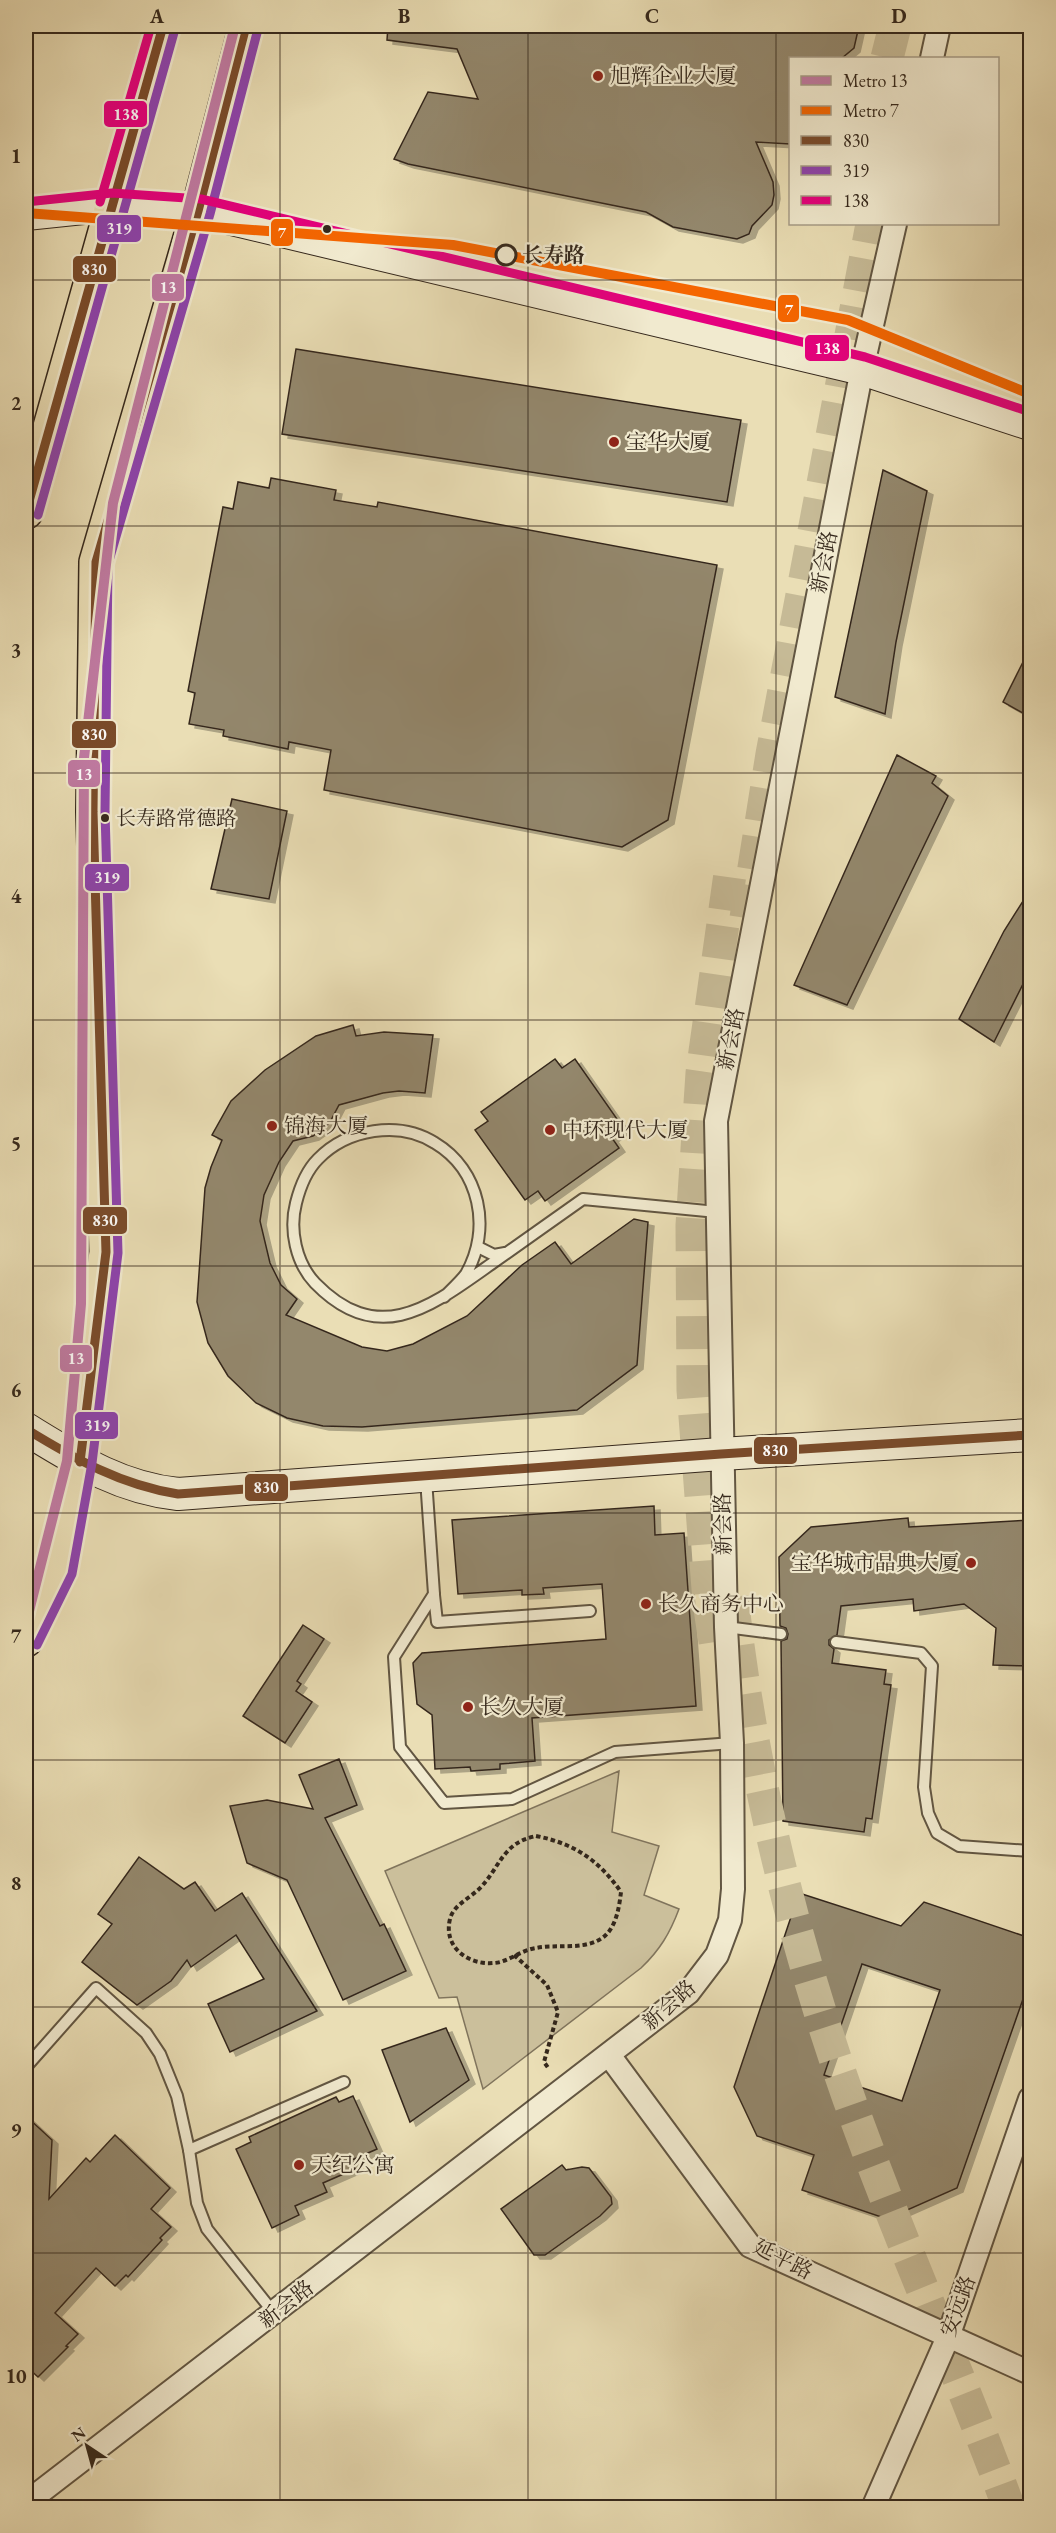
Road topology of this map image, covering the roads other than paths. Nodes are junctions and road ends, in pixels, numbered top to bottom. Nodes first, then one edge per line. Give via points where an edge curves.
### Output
1 (163, 26) edge
2 (246, 26) edge
3 (939, 26) edge
4 (932, 57) edge
5 (112, 205) junction
6 (198, 211) junction
7 (26, 214) edge
8 (895, 225) edge
9 (862, 369) junction
10 (1030, 424) edge
11 (26, 512) edge
12 (717, 1212) junction
13 (478, 1247) junction
14 (507, 1253) junction
15 (444, 1297) junction
16 (26, 1429) edge
17 (1030, 1435) edge
18 (721, 1454) junction
19 (80, 1462) junction
20 (426, 1475) junction
21 (434, 1594) junction
22 (590, 1611) dead end
23 (726, 1627) junction
24 (780, 1634) dead end
25 (26, 1640) edge
26 (836, 1642) dead end
27 (732, 1743) junction
28 (1030, 1851) edge
29 (609, 2055) junction
30 (26, 2067) edge
31 (344, 2082) dead end
32 (1030, 2099) edge
33 (189, 2150) junction
34 (274, 2313) junction
35 (948, 2337) junction
36 (1030, 2373) edge
37 (26, 2504) edge
38 (873, 2508) edge

1 - 5 main road
2 - 6 main road
3 - 4 street
5 - 6 main road
5 - 7 main road
5 - 11 main road
6 - 9 main road
6 - 19 main road via 96,562 93,812 106,1252
8 - 9 street, 新会路
9 - 10 main road
9 - 12 street, 新会路 via 716,1121
12 - 14 lane via 583,1199
12 - 18 street, 新会路
13 - 14 lane via 494,1255
13 - 15 lane via 465,1275
13 - 15 lane via 481,1217 474,1187 458,1161 434,1142 405,1131 373,1130 343,1140 318,1159 300,1185 292,1216 295,1248 308,1276 330,1299 357,1313 388,1317 417,1312
14 - 15 lane
16 - 19 main road
17 - 18 main road
18 - 20 main road
18 - 23 street, 新会路
19 - 20 main road via 133,1486 178,1494
19 - 25 main road via 60,1572
20 - 21 lane
21 - 22 lane via 437,1622
21 - 27 lane via 394,1657 400,1747 444,1803 512,1799 615,1752
23 - 24 lane
23 - 27 street, 新会路
26 - 28 lane via 921,1653 932,1666 924,1787 928,1813 937,1833 959,1846
27 - 29 street, 新会路 via 733,1889 730,1920 717,1955 688,1993
29 - 34 street, 新会路
29 - 35 street, 延平路 via 750,2246
30 - 33 lane via 96,1988 146,2033 160,2054 177,2096
31 - 33 lane
32 - 35 street, 安远路
33 - 34 lane via 197,2204 207,2229
34 - 37 street, 新会路
35 - 36 street, 延平路
35 - 38 street, 安远路

